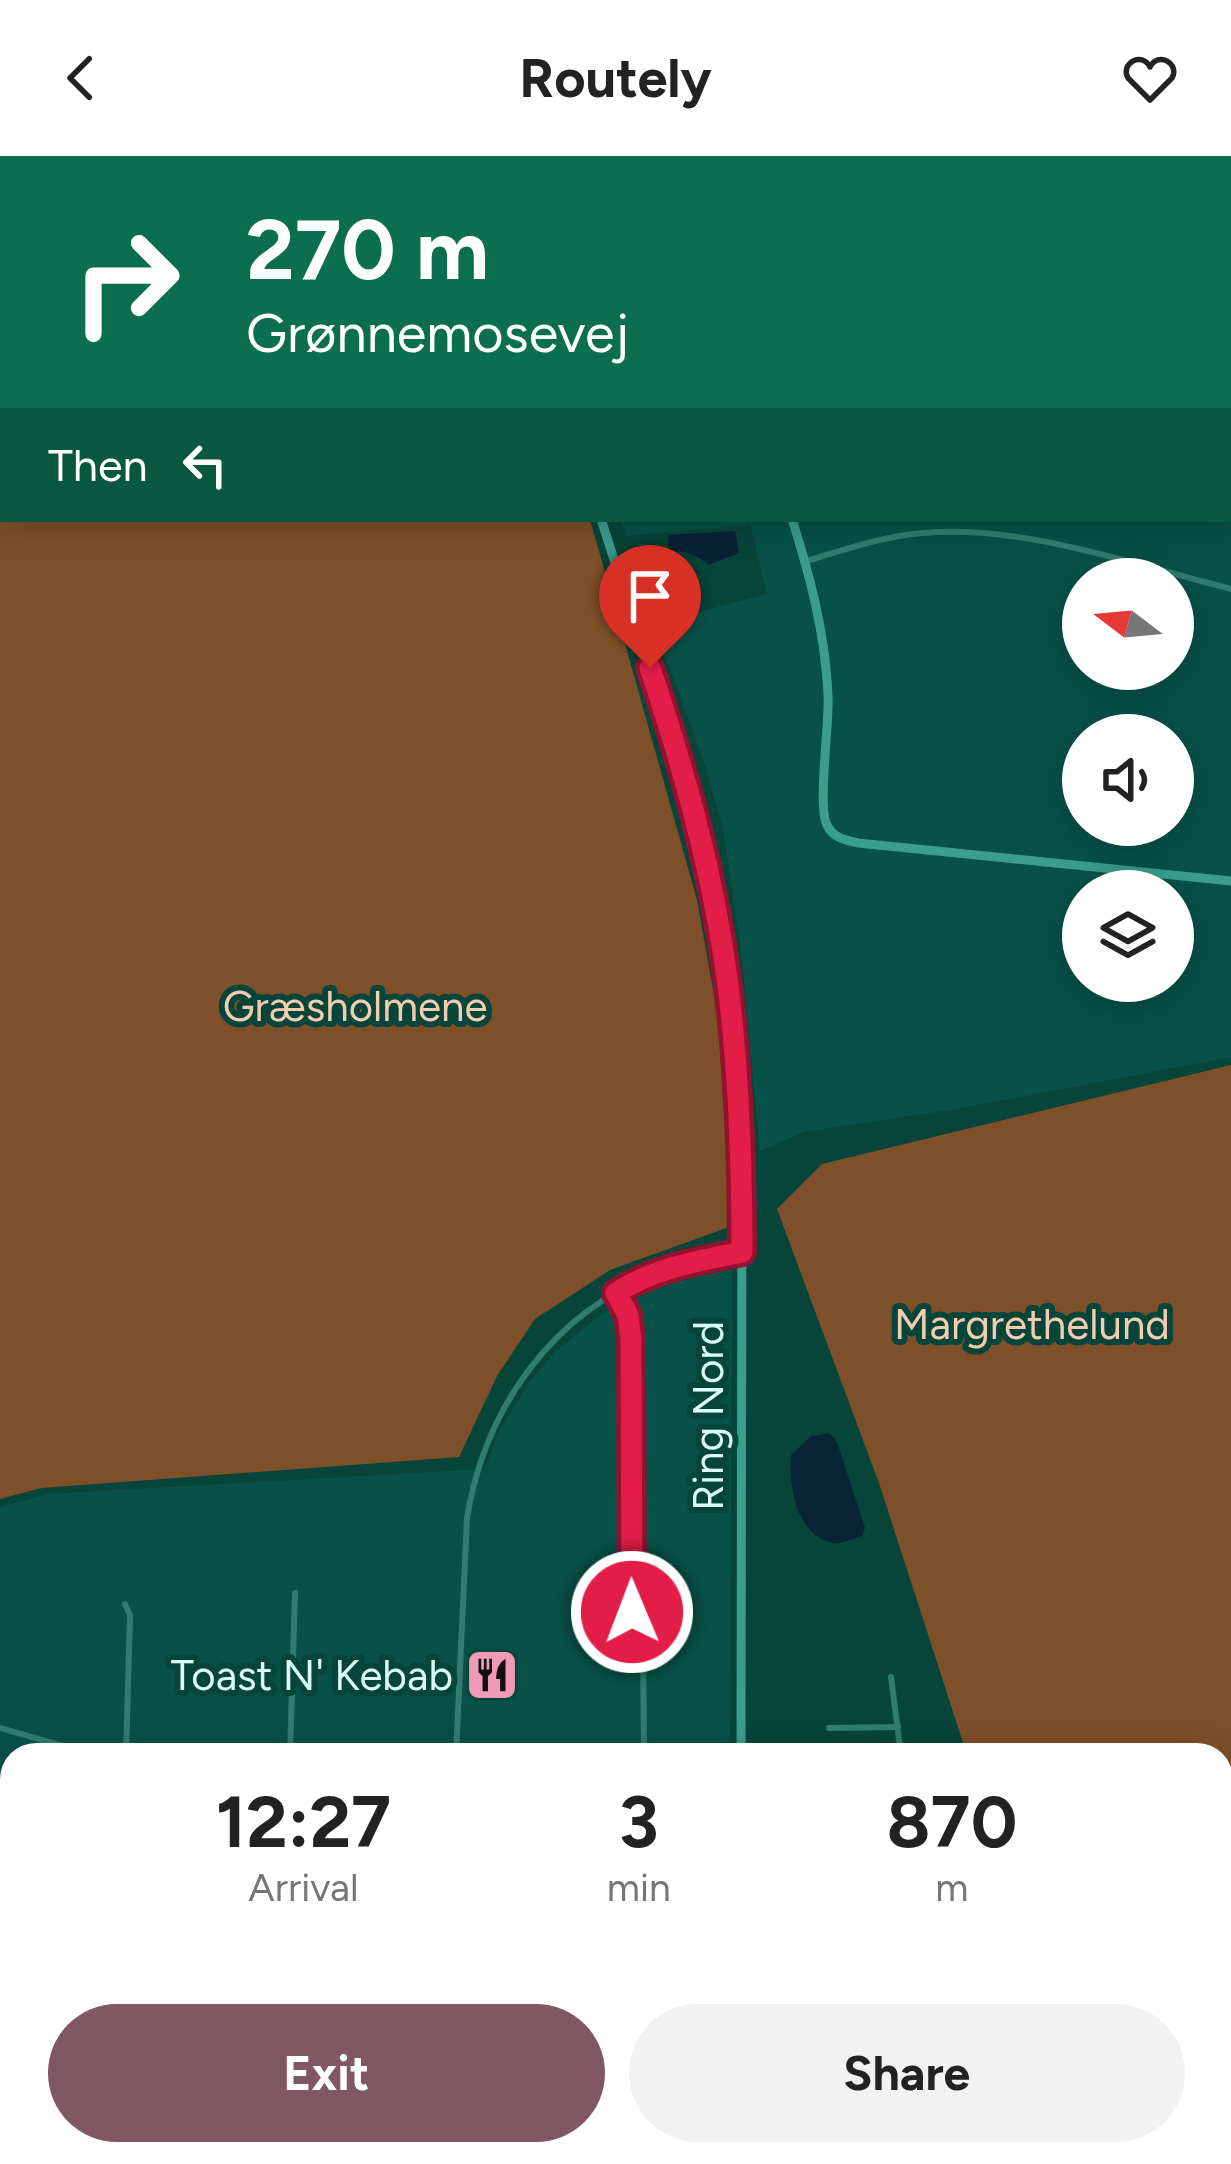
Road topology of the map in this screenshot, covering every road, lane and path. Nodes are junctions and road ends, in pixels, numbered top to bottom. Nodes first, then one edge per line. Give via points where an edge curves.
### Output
1 (602, 522) edge
2 (793, 522) edge
3 (806, 561) junction
4 (1231, 590) edge
5 (1231, 881) edge
6 (742, 1252) junction
7 (616, 1293) junction
8 (295, 1593) dead end
9 (125, 1604) dead end
10 (891, 1677) dead end
11 (898, 1727) junction
12 (0, 1728) edge
13 (829, 1728) dead end
14 (52, 1743) edge
15 (126, 1743) edge
16 (290, 1743) edge
17 (457, 1743) edge
18 (644, 1743) edge
19 (740, 1743) edge
20 (900, 1743) edge

1 - 6 main road, Ring Nord via 711,884 733,1024
2 - 3 main road
3 - 4 street via 875,541 966,532 1052,544
3 - 5 main road via 829,698 823,804 839,838
6 - 7 street via 684,1264
6 - 19 main road, Ring Nord
7 - 17 street via 541,1353 512,1390 482,1453 466,1518
7 - 18 street via 631,1339 632,1640 643,1641
8 - 16 street
9 - 15 street
10 - 11 street
11 - 13 street
11 - 20 street
12 - 14 street

